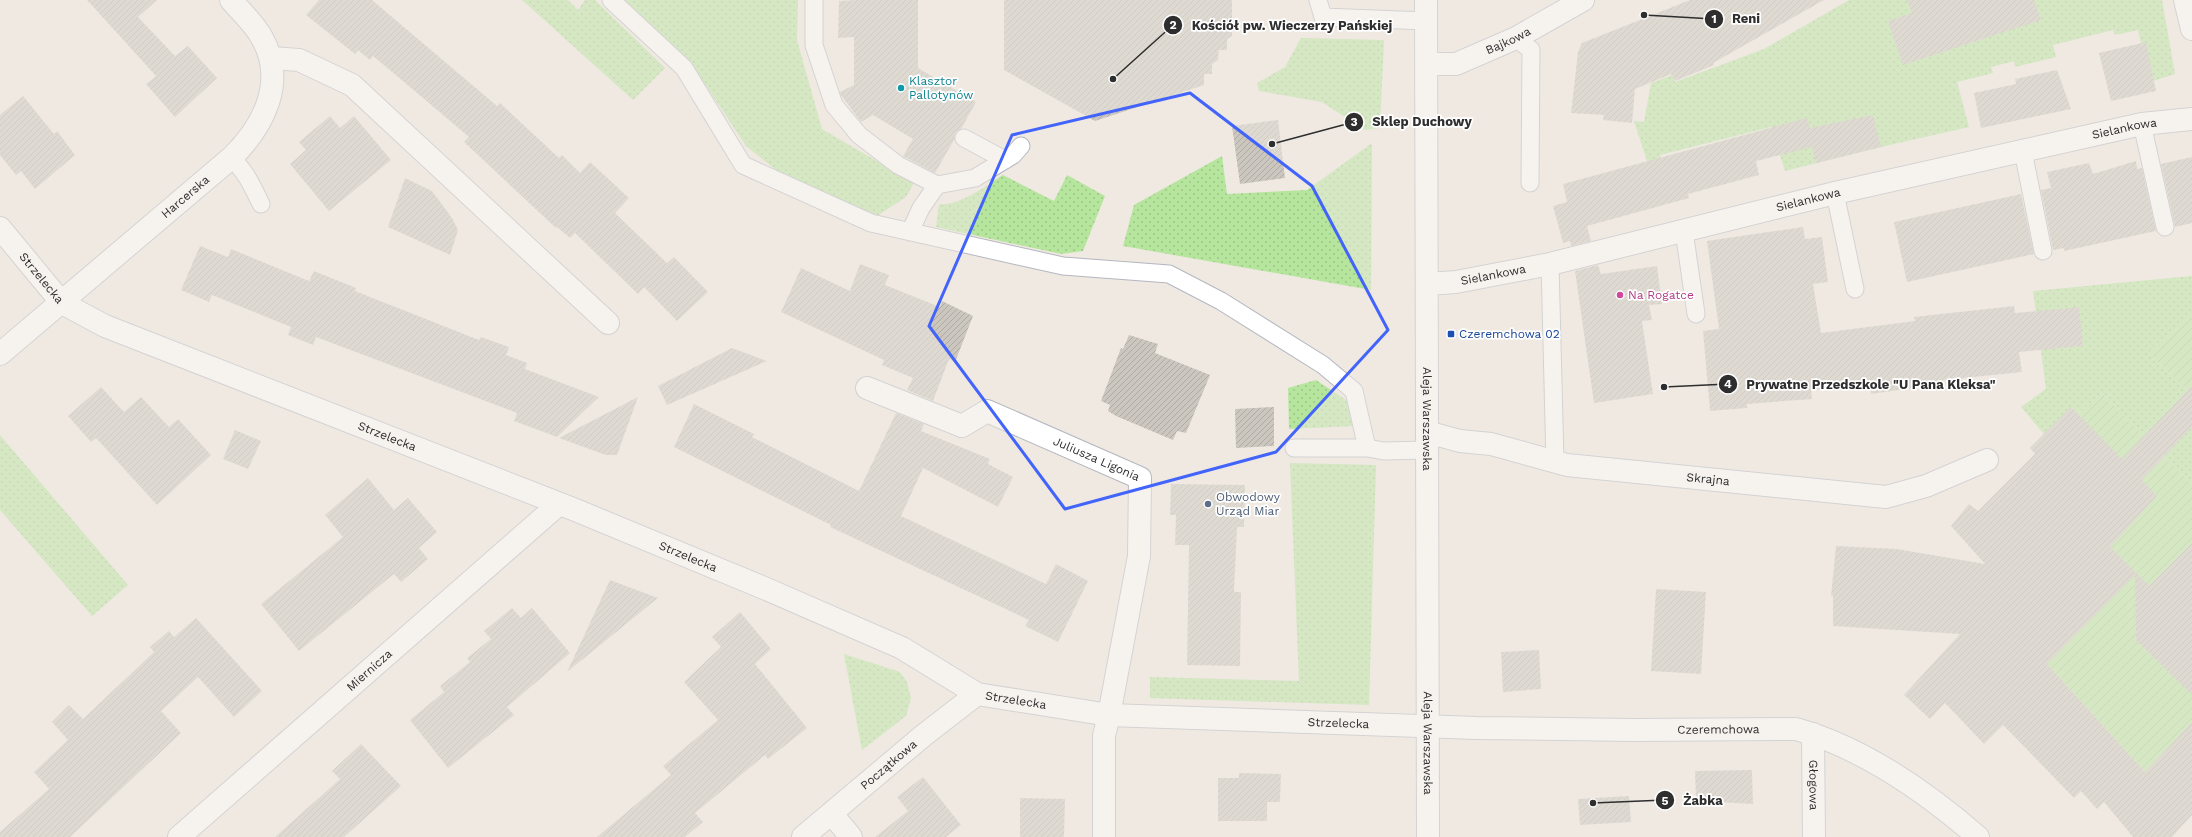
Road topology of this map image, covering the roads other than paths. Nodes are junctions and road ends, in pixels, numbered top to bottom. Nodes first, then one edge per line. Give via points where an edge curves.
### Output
1 (231, 0) edge
2 (611, 0) edge
3 (814, 0) edge
4 (1318, 0) edge
5 (1583, 0) edge
6 (2185, 0) edge
7 (1426, 11) edge
8 (2192, 29) edge
9 (1516, 38) junction
10 (271, 58) junction
11 (1427, 64) junction
12 (2192, 119) edge
13 (2142, 124) junction
14 (964, 138) dead end
15 (1021, 146) dead end
16 (2023, 151) junction
17 (231, 158) junction
18 (1005, 160) junction
19 (1530, 183) dead end
20 (937, 185) junction
21 (1835, 193) junction
22 (261, 204) dead end
23 (2164, 227) dead end
24 (0, 228) edge
25 (1684, 231) junction
26 (910, 232) junction
27 (2043, 250) dead end
28 (1550, 264) junction
29 (1426, 284) junction
30 (1855, 289) dead end
31 (62, 303) junction
32 (1696, 314) dead end
33 (608, 323) dead end
34 (0, 354) edge
35 (867, 388) dead end
36 (1427, 441) junction
37 (1294, 448) dead end
38 (1367, 448) junction
39 (1987, 460) dead end
40 (1555, 462) junction
41 (559, 504) junction
42 (977, 694) junction
43 (1109, 716) junction
44 (1428, 725) junction
45 (1813, 734) junction
46 (832, 814) junction
47 (179, 837) edge
48 (802, 837) edge
49 (852, 837) edge
50 (1104, 837) edge
51 (1428, 837) edge
52 (1814, 837) edge
53 (1978, 837) edge

1 - 10 street, Harcerska via 262,38
2 - 26 lane via 684,68 743,165 870,223
3 - 20 lane via 814,46 834,105 865,139 898,165
4 - 7 lane via 1323,17
5 - 9 street, Bajkowa
6 - 8 street
7 - 11 street, Aleja Warszawska
9 - 11 street, Bajkowa via 1456,64
9 - 19 lane via 1531,50
10 - 17 street, Harcerska via 269,103 242,148
10 - 33 street via 299,60 352,85
11 - 29 street, Aleja Warszawska
12 - 13 street, Sielankowa
13 - 16 street, Sielankowa
13 - 23 lane
14 - 18 lane
15 - 18 lane
16 - 21 street, Sielankowa
16 - 27 lane
17 - 22 lane via 248,177
17 - 31 street, Harcerska
18 - 20 lane via 975,178
20 - 26 lane via 921,208
21 - 25 street, Sielankowa
21 - 30 lane
24 - 31 street, Strzelecka
25 - 28 street, Sielankowa
25 - 32 lane
26 - 38 lane via 1063,266 1169,274 1221,301 1317,361 1354,391
28 - 29 street, Sielankowa via 1456,282
28 - 40 lane
29 - 36 street, Aleja Warszawska
31 - 34 street, Harcerska
31 - 41 street, Strzelecka via 112,329
35 - 43 street, Juliusza Ligonia via 962,426 987,411 1140,478 1139,556
36 - 38 lane via 1384,451
36 - 40 street, Skrajna via 1491,444
36 - 44 street, Aleja Warszawska
37 - 38 lane
39 - 40 street, Skrajna via 1926,486 1886,497
41 - 42 street, Strzelecka via 902,648
41 - 47 street, Miernicza
42 - 43 street, Strzelecka
42 - 46 street, Początkowa via 924,735
43 - 44 street, Strzelecka
43 - 50 street via 1104,736
44 - 45 street, Czeremchowa via 1635,730 1796,729
44 - 51 street, Aleja Warszawska
45 - 52 street, Głogowa
45 - 53 street, Czeremchowa via 1885,768 1927,796
46 - 48 street, Początkowa
46 - 49 street

